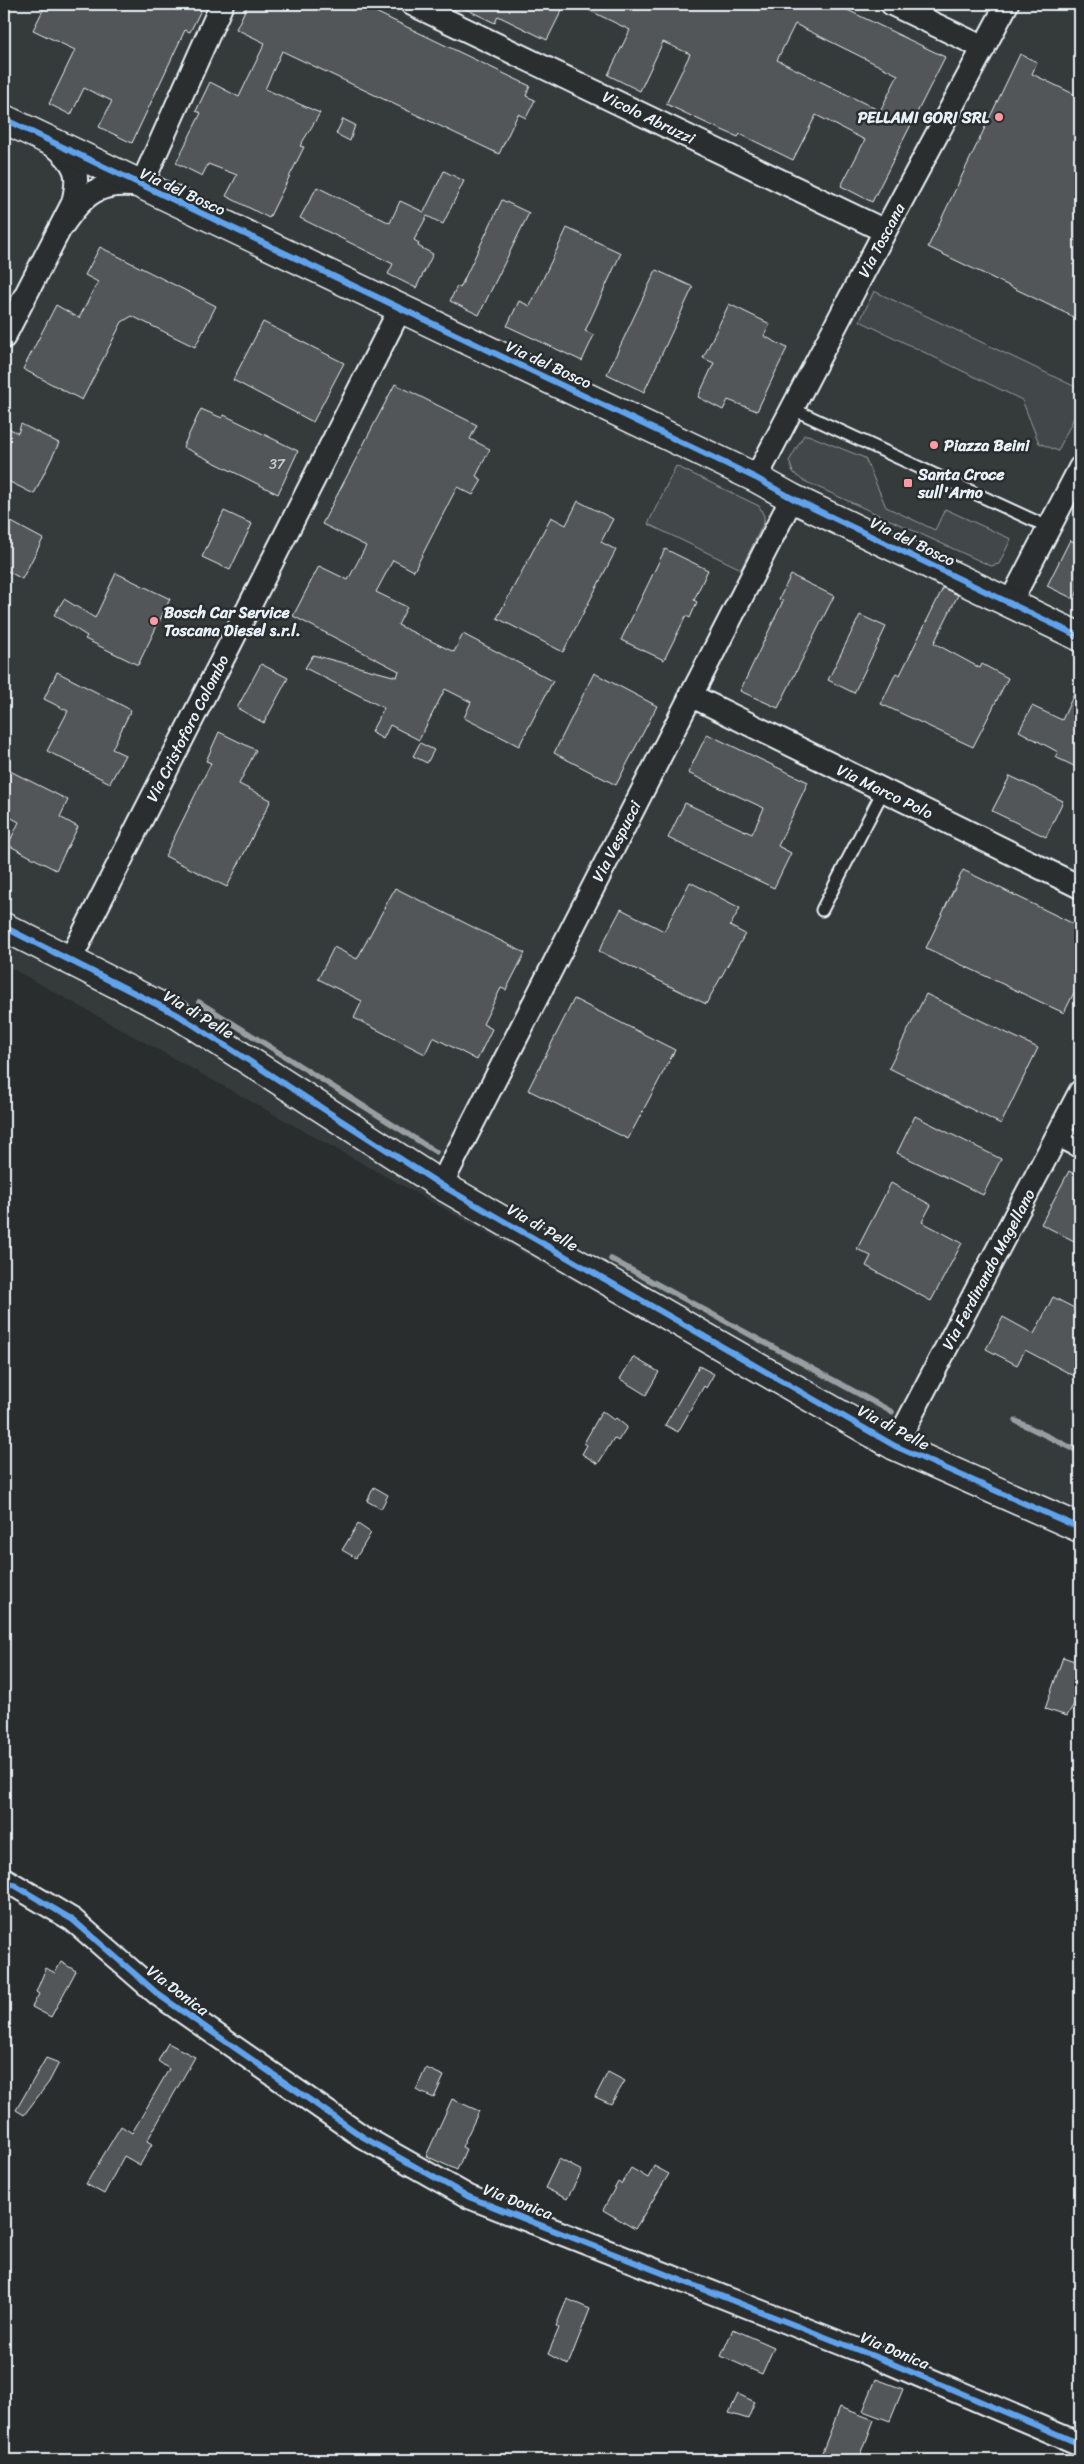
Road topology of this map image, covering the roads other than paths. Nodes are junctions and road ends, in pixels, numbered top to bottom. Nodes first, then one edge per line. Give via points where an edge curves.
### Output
1 (222, 4) edge
2 (412, 4) edge
3 (892, 4) edge
4 (1007, 4) edge
5 (984, 48) junction
6 (4, 119) edge
7 (50, 142) junction
8 (140, 186) junction
9 (62, 226) junction
10 (885, 231) junction
11 (400, 309) junction
12 (4, 337) edge
13 (794, 408) junction
14 (1080, 468) edge
15 (756, 478) junction
16 (792, 498) junction
17 (1050, 528) junction
18 (1010, 603) junction
19 (1080, 637) edge
20 (690, 695) junction
21 (883, 791) junction
22 (1080, 887) edge
23 (822, 910) dead end
24 (4, 927) edge
25 (70, 960) junction
26 (1080, 1092) edge
27 (1058, 1135) junction
28 (1080, 1146) edge
29 (441, 1184) junction
30 (895, 1446) junction
31 (1080, 1528) edge
32 (4, 1879) edge
33 (1080, 2444) edge

1 - 8 street
2 - 10 street, Vicolo Abruzzi
3 - 5 street
4 - 5 street, Via Toscana
5 - 10 street, Via Toscana
6 - 7 street, Via del Bosco
7 - 8 street, Via del Bosco
7 - 9 street via 72,162 77,177 72,203
8 - 9 street via 121,183 97,189 76,205
8 - 11 street, Via del Bosco
9 - 12 street
10 - 13 street, Via Toscana
11 - 15 street, Via del Bosco
11 - 25 street, Via Cristoforo Colombo
13 - 15 street, Via Toscana
13 - 17 lane
14 - 17 street
15 - 16 street, Via del Bosco
16 - 18 street, Via del Bosco
16 - 20 street, Via Vespucci
17 - 18 street
18 - 19 street, Via del Bosco
20 - 21 street, Via Marco Polo
20 - 29 street, Via Vespucci
21 - 22 street, Via Marco Polo
21 - 23 lane
24 - 25 street, Via di Pelle
25 - 29 street, Via di Pelle via 178,1015
26 - 27 street, Via Ferdinando Magellano
27 - 28 street
27 - 30 street, Via Ferdinando Magellano
29 - 30 street, Via di Pelle
30 - 31 street, Via di Pelle
32 - 33 street, Via Donica via 73,1920 159,1995 363,2136 469,2197 881,2359

